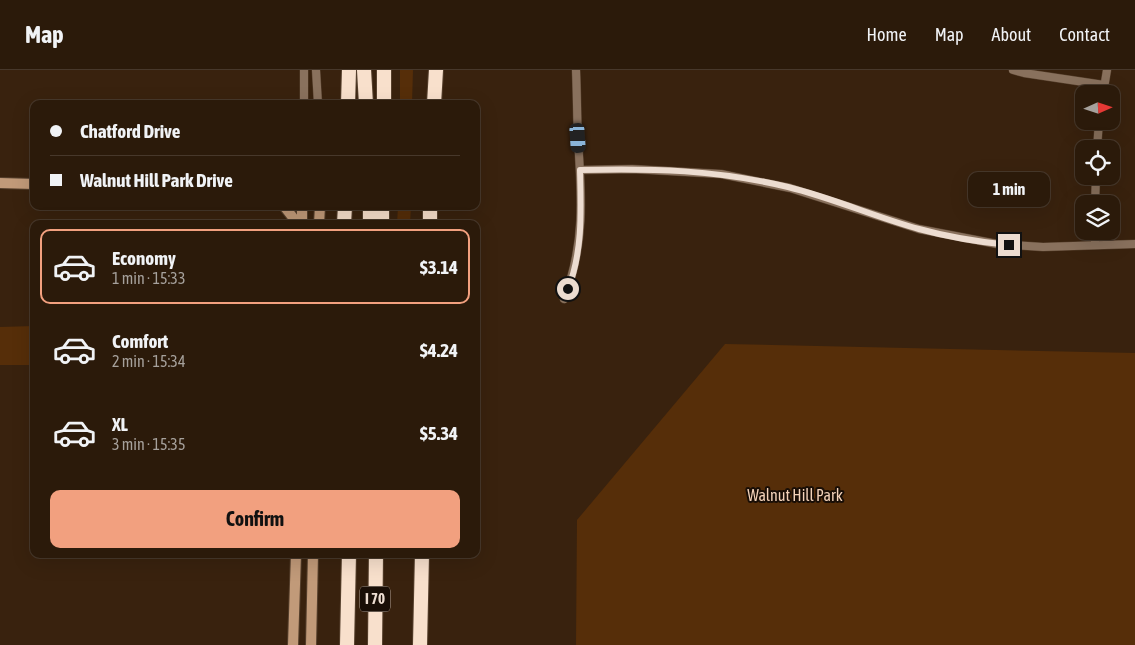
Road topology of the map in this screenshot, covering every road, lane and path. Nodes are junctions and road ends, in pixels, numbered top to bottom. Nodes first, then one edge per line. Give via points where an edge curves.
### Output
1 (304, 70) edge
2 (316, 70) edge
3 (341, 70) edge
4 (349, 70) edge
5 (364, 70) edge
6 (384, 70) edge
7 (432, 70) edge
8 (436, 70) edge
9 (576, 70) edge
10 (1013, 70) edge
11 (1107, 70) edge
12 (1104, 85) joint
13 (304, 100) edge
14 (318, 100) edge
15 (341, 100) edge
16 (348, 100) edge
17 (366, 100) edge
18 (384, 100) edge
19 (433, 100) edge
20 (433, 100) edge
21 (580, 170) junction
22 (0, 183) edge
23 (30, 184) edge
24 (287, 210) edge
25 (295, 220) edge
26 (1096, 240) edge
27 (1135, 244) edge
28 (1096, 245) junction
29 (564, 299) dead end
30 (296, 558) edge
31 (313, 558) edge
32 (349, 558) edge
33 (376, 558) edge
34 (422, 558) edge
35 (294, 645) edge
36 (311, 645) edge
37 (347, 645) edge
38 (374, 645) edge
39 (420, 645) edge

1 - 13 street
2 - 14 street
3 - 15 highway
4 - 16 highway
5 - 17 highway
6 - 18 highway
7 - 19 highway
8 - 20 highway
9 - 21 street
10 - 12 street
11 - 12 street
21 - 28 street via 721,174 790,188 919,229 959,238 1021,246
21 - 29 street via 577,258
22 - 23 street
24 - 25 street
26 - 28 street
27 - 28 street
30 - 35 street
31 - 36 street
32 - 37 highway
33 - 38 highway, I 70
34 - 39 highway

